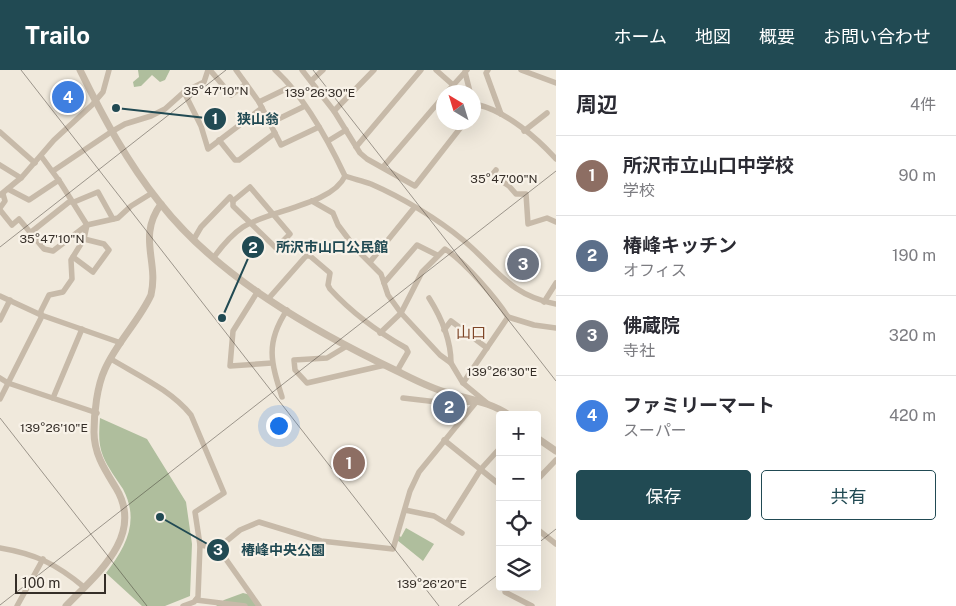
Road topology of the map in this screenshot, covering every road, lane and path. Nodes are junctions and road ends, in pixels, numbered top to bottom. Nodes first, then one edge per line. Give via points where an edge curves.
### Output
1 (80, 70) edge
2 (109, 70) edge
3 (209, 70) edge
4 (236, 70) edge
5 (275, 70) edge
6 (302, 70) edge
7 (323, 70) edge
8 (374, 70) edge
9 (422, 70) edge
10 (436, 70) edge
11 (488, 70) edge
12 (521, 70) edge
13 (466, 71) edge
14 (311, 81) junction
15 (556, 83) edge
16 (246, 84) junction
17 (453, 85) joint
18 (469, 85) edge
19 (290, 87) junction
20 (184, 92) junction
21 (95, 101) junction
22 (261, 105) junction
23 (436, 105) edge
24 (305, 106) junction
25 (481, 106) edge
26 (334, 112) junction
27 (547, 113) dead end
28 (501, 114) junction
29 (270, 123) junction
30 (319, 127) junction
31 (346, 130) junction
32 (459, 130) edge
33 (524, 130) junction
34 (0, 132) edge
35 (111, 132) junction
36 (275, 133) junction
37 (219, 140) junction
38 (328, 141) junction
39 (356, 147) junction
40 (41, 156) junction
41 (556, 159) edge
42 (35, 163) junction
43 (0, 165) edge
44 (383, 167) junction
45 (496, 170) dead end
46 (53, 171) junction
47 (345, 176) junction
48 (21, 178) junction
49 (59, 180) junction
50 (8, 189) junction
51 (152, 193) junction
52 (2, 195) edge
53 (233, 201) junction
54 (74, 202) junction
55 (312, 202) junction
56 (161, 204) junction
57 (414, 208) junction
58 (0, 209) edge
59 (272, 214) junction
60 (114, 220) junction
61 (556, 222) edge
62 (250, 224) junction
63 (87, 225) junction
64 (30, 233) junction
65 (194, 239) junction
66 (84, 240) junction
67 (437, 256) junction
68 (73, 257) junction
69 (214, 258) junction
70 (370, 262) junction
71 (384, 283) junction
72 (556, 283) edge
73 (258, 290) junction
74 (0, 296) edge
75 (269, 298) junction
76 (430, 298) dead end
77 (10, 300) junction
78 (544, 302) junction
79 (556, 304) edge
80 (287, 310) junction
81 (401, 313) junction
82 (42, 315) junction
83 (508, 317) junction
84 (0, 320) edge
85 (82, 328) junction
86 (556, 328) edge
87 (444, 330) junction
88 (380, 333) junction
89 (121, 343) junction
90 (347, 346) junction
91 (487, 348) junction
92 (111, 359) junction
93 (272, 363) junction
94 (451, 363) junction
95 (385, 365) junction
96 (397, 371) junction
97 (0, 378) edge
98 (8, 383) junction
99 (463, 383) junction
100 (441, 390) junction
101 (282, 397) dead end
102 (53, 398) junction
103 (403, 398) dead end
104 (0, 399) edge
105 (477, 401) junction
106 (436, 402) junction
107 (487, 403) junction
108 (502, 411) edge
109 (96, 413) junction
110 (444, 440) junction
111 (541, 441) edge
112 (556, 451) edge
113 (496, 452) edge
114 (556, 460) edge
115 (481, 469) junction
116 (541, 476) edge
117 (496, 482) edge
118 (405, 510) junction
119 (447, 523) junction
120 (541, 531) edge
121 (462, 533) dead end
122 (556, 544) edge
123 (200, 545) junction
124 (0, 548) edge
125 (218, 548) junction
126 (43, 559) junction
127 (84, 587) junction
128 (505, 591) edge
129 (196, 600) junction
130 (17, 606) edge
131 (66, 606) edge
132 (183, 606) edge
133 (245, 606) edge
134 (259, 606) edge
135 (532, 606) edge

1 - 21 street
2 - 21 street via 103,92
3 - 16 street via 231,95
3 - 20 street via 204,82
4 - 16 street
5 - 19 street
6 - 14 street
7 - 14 street
8 - 26 street
9 - 39 street
10 - 17 street
11 - 28 street via 487,77
12 - 15 street
13 - 17 street
13 - 18 street
14 - 26 street
16 - 22 street
19 - 22 street
19 - 24 street
20 - 35 street via 165,109
20 - 37 street via 208,149
21 - 35 street
21 - 40 street
22 - 29 street
22 - 37 street
23 - 44 street
24 - 29 street
24 - 30 street
25 - 28 street
26 - 31 street
27 - 33 street
28 - 33 street
29 - 36 street
30 - 36 street via 281,145
30 - 38 street
31 - 38 street
31 - 39 street
32 - 44 street via 416,186
33 - 41 street
34 - 42 street
35 - 46 street
35 - 51 street
36 - 37 street via 239,160 235,160
38 - 47 street
39 - 44 street via 367,159
40 - 42 street
40 - 46 street
42 - 48 street
43 - 48 street
45 - 61 street via 492,175 516,194 526,194 528,224 547,218
46 - 49 street
47 - 55 street via 341,185
47 - 57 street via 368,183
48 - 50 street
49 - 50 street via 29,200
49 - 54 street
50 - 52 street
51 - 56 street
51 - 60 street
52 - 58 street via 6,201
53 - 59 street via 250,187
53 - 62 street
53 - 65 street via 230,197
54 - 60 street via 98,192
54 - 63 street
54 - 64 street via 68,202
55 - 59 street
55 - 70 street via 333,213 338,225
56 - 65 street
56 - 89 street via 151,223 148,239 151,294
57 - 70 street
57 - 78 street via 463,240 510,286
58 - 64 street via 12,225 19,219
59 - 62 street
59 - 62 street via 290,234 276,248
60 - 63 street
62 - 69 street via 225,243
63 - 64 street via 53,251 44,249
63 - 66 street
65 - 69 street
66 - 68 street
66 - 68 street via 104,244 109,250 93,272
67 - 71 street via 417,245
67 - 81 street via 416,280
67 - 83 street via 445,249 461,260
68 - 82 street via 72,279 63,292 49,295
69 - 73 street
70 - 71 street
71 - 81 street
72 - 78 street
73 - 75 street
73 - 93 street via 233,331 230,366
74 - 77 street
75 - 80 street
75 - 88 street via 306,256 310,256 330,273 328,285 332,290
76 - 87 street
77 - 82 street
77 - 84 street
78 - 79 street
80 - 90 street
80 - 93 street via 275,328
81 - 88 street
81 - 94 street
82 - 85 street
82 - 98 street
83 - 86 street
83 - 91 street
85 - 89 street
85 - 102 street
87 - 91 street via 451,322
87 - 94 street
88 - 96 street via 408,352
89 - 92 street
90 - 95 street
90 - 95 street via 327,358 294,360 295,370 307,383
91 - 99 street
92 - 109 street via 103,374
92 - 123 street via 168,394 191,415 224,493 195,512
93 - 101 street
94 - 99 street
95 - 96 street
96 - 100 street
97 - 98 street
98 - 102 street
98 - 104 street
99 - 107 street
100 - 105 street
100 - 106 street
102 - 109 street
103 - 106 street
105 - 106 street
105 - 107 street
105 - 110 street
107 - 108 street
109 - 127 street via 96,450 119,492 124,520 118,549
110 - 115 street
110 - 118 street via 419,472
111 - 112 street
113 - 115 street
114 - 116 street
115 - 117 street
115 - 119 street
118 - 119 street via 434,516
118 - 125 street via 393,549 321,541 259,522 240,530
119 - 121 street
120 - 122 street
123 - 125 street
123 - 129 street
124 - 126 street
125 - 134 street
126 - 127 street
126 - 130 street
127 - 131 street
128 - 135 street
129 - 132 street
129 - 133 street

